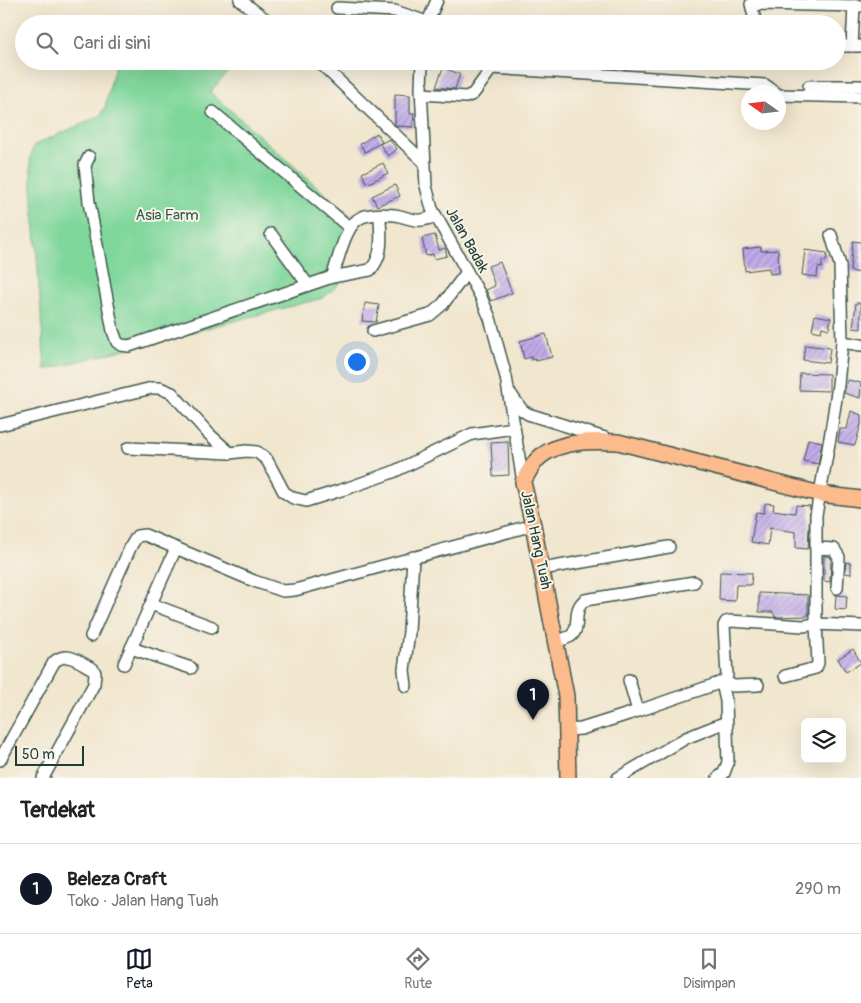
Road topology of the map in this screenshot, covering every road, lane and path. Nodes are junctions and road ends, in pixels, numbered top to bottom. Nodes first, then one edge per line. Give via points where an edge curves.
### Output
1 (240, 0) edge
2 (437, 0) edge
3 (857, 6) edge
4 (336, 8) dead end
5 (260, 15) edge
6 (407, 15) edge
7 (430, 15) edge
8 (754, 15) edge
9 (856, 46) edge
10 (327, 70) edge
11 (422, 70) edge
12 (491, 70) edge
13 (524, 70) edge
14 (765, 85) edge
15 (809, 86) dead end
16 (861, 86) edge
17 (422, 94) junction
18 (786, 95) edge
19 (861, 97) edge
20 (213, 112) dead end
21 (89, 157) dead end
22 (424, 162) junction
23 (380, 215) junction
24 (436, 216) junction
25 (350, 228) junction
26 (271, 234) dead end
27 (831, 235) dead end
28 (468, 272) junction
29 (332, 277) junction
30 (308, 285) junction
31 (373, 331) dead end
32 (842, 342) junction
33 (861, 345) edge
34 (508, 392) junction
35 (0, 425) edge
36 (514, 428) junction
37 (618, 442) junction
38 (128, 448) dead end
39 (230, 453) junction
40 (523, 482) junction
41 (820, 494) junction
42 (861, 499) edge
43 (533, 525) junction
44 (669, 547) dead end
45 (176, 548) junction
46 (816, 548) junction
47 (414, 557) junction
48 (542, 569) junction
49 (694, 582) dead end
50 (838, 588) dead end
51 (151, 604) junction
52 (816, 624) junction
53 (861, 626) edge
54 (212, 627) dead end
55 (91, 636) dead end
56 (556, 642) junction
57 (131, 648) junction
58 (124, 664) dead end
59 (191, 668) dead end
60 (785, 676) dead end
61 (629, 680) dead end
62 (723, 682) junction
63 (758, 685) dead end
64 (406, 686) dead end
65 (638, 711) junction
66 (726, 722) junction
67 (567, 730) junction
68 (0, 760) edge
69 (43, 778) edge
70 (568, 778) edge
71 (618, 778) edge
72 (718, 778) edge

1 - 5 street
2 - 7 street
3 - 8 street via 751,4
3 - 9 street
4 - 6 street via 395,10
10 - 22 street
11 - 17 street, Jalan Badak
12 - 17 street via 473,94 466,97
13 - 14 street
15 - 16 street
17 - 22 street, Jalan Badak
18 - 19 street
20 - 25 street
21 - 30 street via 86,165 89,202 112,331 121,345 129,346
22 - 24 street, Jalan Badak via 426,186
23 - 24 street via 417,221
23 - 25 street via 358,219
23 - 29 street via 381,251 374,266 370,270
24 - 28 street, Jalan Badak
25 - 29 street
26 - 30 street
27 - 32 street via 840,265
28 - 31 street via 430,315
28 - 34 street, Jalan Badak via 490,318
29 - 30 street
32 - 33 street
32 - 41 street
34 - 36 street, Jalan Badak
34 - 37 street via 528,414
35 - 39 street via 160,388 172,393
36 - 39 street via 472,434 394,472 306,501 284,492 267,460 257,452
36 - 40 street, Jalan Badak
37 - 40 main road, Jalan Hang Tuah via 568,444 542,456
37 - 41 main road, Jalan Hang Tuah
38 - 39 street
40 - 43 main road, Jalan Hang Tuah
41 - 42 main road, Jalan Hang Tuah
41 - 46 street
43 - 47 street
43 - 48 main road, Jalan Hang Tuah
44 - 48 street
45 - 47 street via 283,591
45 - 51 street
45 - 55 street via 145,535 137,536
46 - 50 street via 834,550 840,557
46 - 52 street
47 - 64 street via 410,632 404,670
48 - 56 main road, Jalan Hang Tuah
49 - 56 street via 585,600 577,610 576,630 571,636
51 - 54 street
51 - 57 street
52 - 53 street
52 - 60 street via 816,668
52 - 62 street via 726,622 727,675
56 - 67 main road, Jalan Hang Tuah via 566,696
57 - 58 street
57 - 59 street
61 - 65 street
62 - 63 street via 733,686
62 - 65 street
62 - 66 street
65 - 67 street via 582,729
66 - 71 street via 686,738
66 - 72 street via 728,762
67 - 70 main road, Jalan Hang Tuah
68 - 69 street via 54,662 67,656 93,668 94,684

